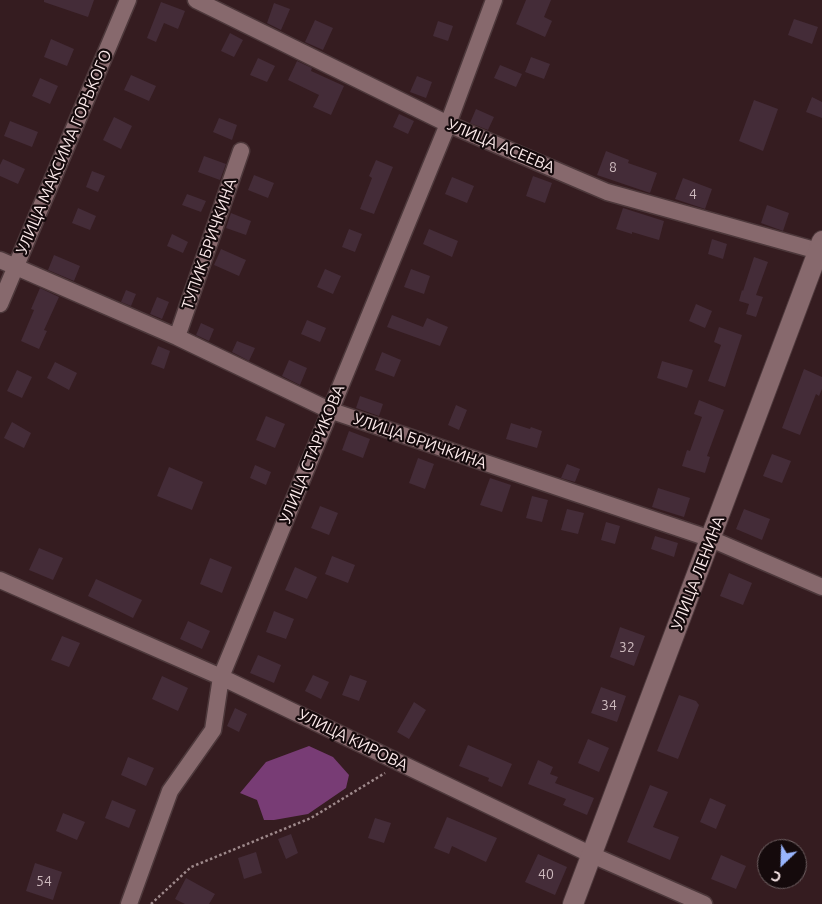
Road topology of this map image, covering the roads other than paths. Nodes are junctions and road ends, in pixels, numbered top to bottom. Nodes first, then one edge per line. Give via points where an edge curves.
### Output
1 (128, 0) edge
2 (196, 0) edge
3 (494, 0) edge
4 (448, 124) junction
5 (241, 151) dead end
6 (821, 248) edge
7 (0, 260) edge
8 (15, 267) junction
9 (0, 304) edge
10 (177, 337) junction
11 (329, 410) junction
12 (711, 539) junction
13 (0, 580) edge
14 (822, 587) edge
15 (221, 677) junction
16 (592, 855) junction
17 (128, 904) edge
18 (572, 904) edge
19 (704, 904) edge

1 - 8 street, УЛИЦА МАКСИМА ГОРЬКОГО
2 - 4 street, УЛИЦА АСЕЕВА
3 - 4 street, УЛИЦА СТАРИКОВА
4 - 6 street, УЛИЦА АСЕЕВА via 607,192
4 - 11 street, УЛИЦА СТАРИКОВА
5 - 10 street, ТУПИК БРИЧКИНА
6 - 12 street, УЛИЦА ЛЕНИНА
7 - 8 street, УЛИЦА БРИЧКИНА
8 - 9 street, УЛИЦА МАКСИМА ГОРЬКОГО
8 - 10 street, УЛИЦА БРИЧКИНА
10 - 11 street, УЛИЦА БРИЧКИНА
11 - 12 street, УЛИЦА БРИЧКИНА
11 - 15 street, УЛИЦА СТАРИКОВА
12 - 14 street, УЛИЦА БРИЧКИНА
12 - 16 street, УЛИЦА ЛЕНИНА
13 - 15 street, УЛИЦА КИРОВА
15 - 16 street, УЛИЦА КИРОВА
15 - 17 street, УЛИЦА СТАРИКОВА via 213,730 170,791
16 - 18 street, УЛИЦА ЛЕНИНА
16 - 19 street, УЛИЦА КИРОВА

